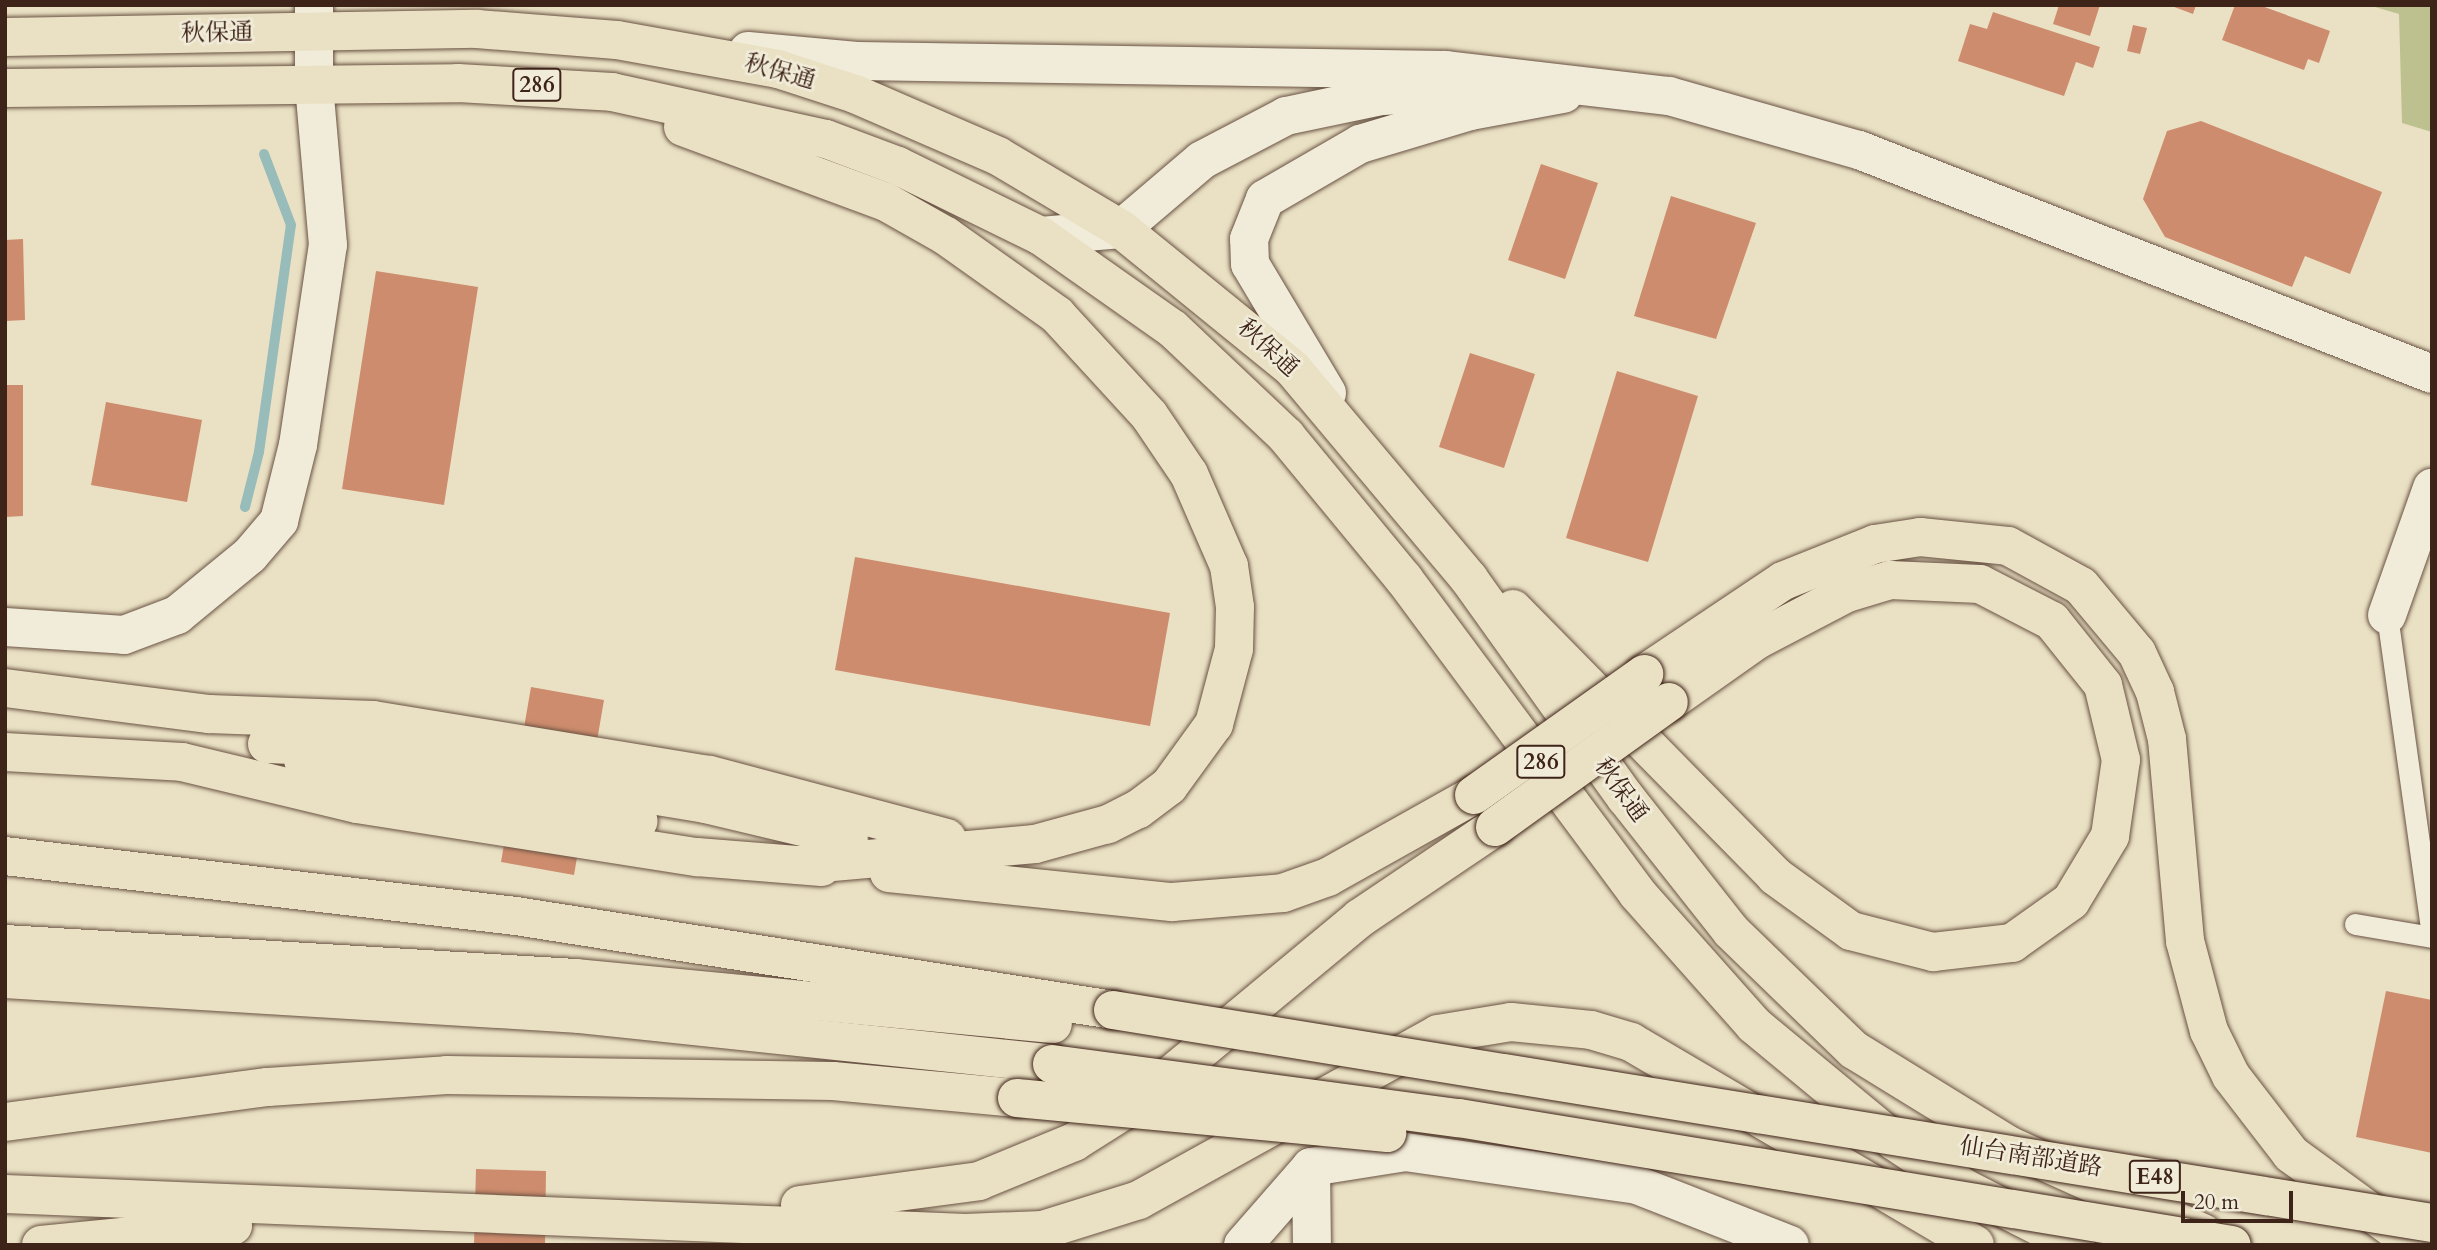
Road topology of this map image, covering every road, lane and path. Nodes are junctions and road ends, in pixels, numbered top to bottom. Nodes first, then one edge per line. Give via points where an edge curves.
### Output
1 (314, 19) edge
2 (5, 37) edge
3 (617, 40) junction
4 (458, 83) junction
5 (314, 84) junction
6 (5, 88) edge
7 (1593, 92) junction
8 (1669, 96) junction
9 (1121, 229) junction
10 (1041, 236) junction
11 (2432, 374) edge
12 (1352, 431) junction
13 (2432, 488) edge
14 (1422, 519) junction
15 (2387, 615) joint
16 (5, 627) edge
17 (5, 688) edge
18 (70, 697) junction
19 (373, 720) junction
20 (244, 743) junction
21 (5, 752) edge
22 (119, 753) junction
23 (811, 801) junction
24 (356, 804) junction
25 (998, 847) junction
26 (913, 852) junction
27 (5, 856) edge
28 (799, 865) junction
29 (1016, 885) junction
30 (2355, 924) dead end
31 (2432, 937) edge
32 (5, 944) edge
33 (5, 979) edge
34 (1104, 1019) junction
35 (5, 1122) edge
36 (1311, 1167) junction
37 (1880, 1185) junction
38 (5, 1194) edge
39 (392, 1211) junction
40 (647, 1217) junction
41 (2432, 1223) edge
42 (41, 1245) edge
43 (1243, 1245) edge
44 (1312, 1245) edge
45 (1790, 1245) edge
46 (1975, 1245) edge
47 (2076, 1245) edge
48 (2233, 1245) edge
49 (2416, 1245) edge

1 - 2 highway, 秋保通 / 286
1 - 3 highway, 秋保通 / 286
1 - 5 street
3 - 8 street via 858,61 1446,69
3 - 9 highway, 秋保通 / 286 via 700,51 855,94 998,156
4 - 5 highway, 秋保通 / 286
4 - 10 highway, 秋保通 / 286 via 612,92 754,119 898,166
4 - 25 highway via 678,125 818,172 886,202 946,236 1057,315 1150,415 1189,474 1229,566 1234,649 1214,723 1169,786 1138,808 1072,836
5 - 6 highway, 秋保通 / 286
5 - 16 street via 328,245 298,445 279,521 250,555 177,615 124,635
7 - 8 street
7 - 9 street via 1382,96 1286,116 1202,160
7 - 12 street via 1419,124 1313,166 1265,199 1249,239 1250,264
8 - 11 street via 1859,150
9 - 10 street
9 - 12 highway, 秋保通 / 286 via 1239,321
10 - 47 highway, 秋保通 / 286 via 1172,329 1286,436 1404,579 1637,893 1754,1025 1894,1141 1966,1189
12 - 14 highway, 秋保通 / 286
13 - 15 street
14 - 40 highway, bridge via 1775,876 1851,931 1933,952 1978,952 2012,943 2071,901 2110,836 2121,760 2103,685 2052,621 1980,584 1891,580 1847,593 1757,640 1669,702 1494,827 1309,957 1142,1099 1028,1164 930,1192
14 - 48 highway, 秋保通 / 286 via 1680,868 1751,951 1854,1049 2010,1146
15 - 31 lane
17 - 18 highway
18 - 19 highway via 209,714
18 - 20 highway
19 - 20 highway
19 - 23 highway via 710,775
20 - 22 highway
20 - 24 highway
20 - 26 highway via 381,750 705,804
21 - 22 highway
22 - 24 highway via 226,769
23 - 25 highway via 911,831
23 - 26 highway
24 - 28 highway via 697,857
25 - 26 highway
26 - 28 highway
26 - 29 highway
27 - 34 highway via 503,914
28 - 29 highway
29 - 49 highway, bridge via 1172,902 1283,893 1328,877 1474,795 1783,580 1875,544 1920,537 2008,546 2081,586 2137,653 2155,692 2167,739 2185,941 2209,1031 2231,1076 2291,1154
30 - 31 lane
32 - 34 highway via 576,978
33 - 37 highway, bridge via 580,1014 1052,1063 1459,1118
34 - 41 highway, 仙台南部道路 / E48, bridge via 1879,1132
35 - 37 highway, bridge via 268,1087 447,1075 833,1081
36 - 43 street
36 - 44 street
36 - 45 street via 1406,1152 1637,1185
37 - 48 highway, E48, bridge
38 - 39 highway
39 - 40 highway
39 - 42 highway
40 - 46 highway via 965,1233 1080,1222 1139,1200 1438,1034 1511,1022 1591,1030 1631,1042

